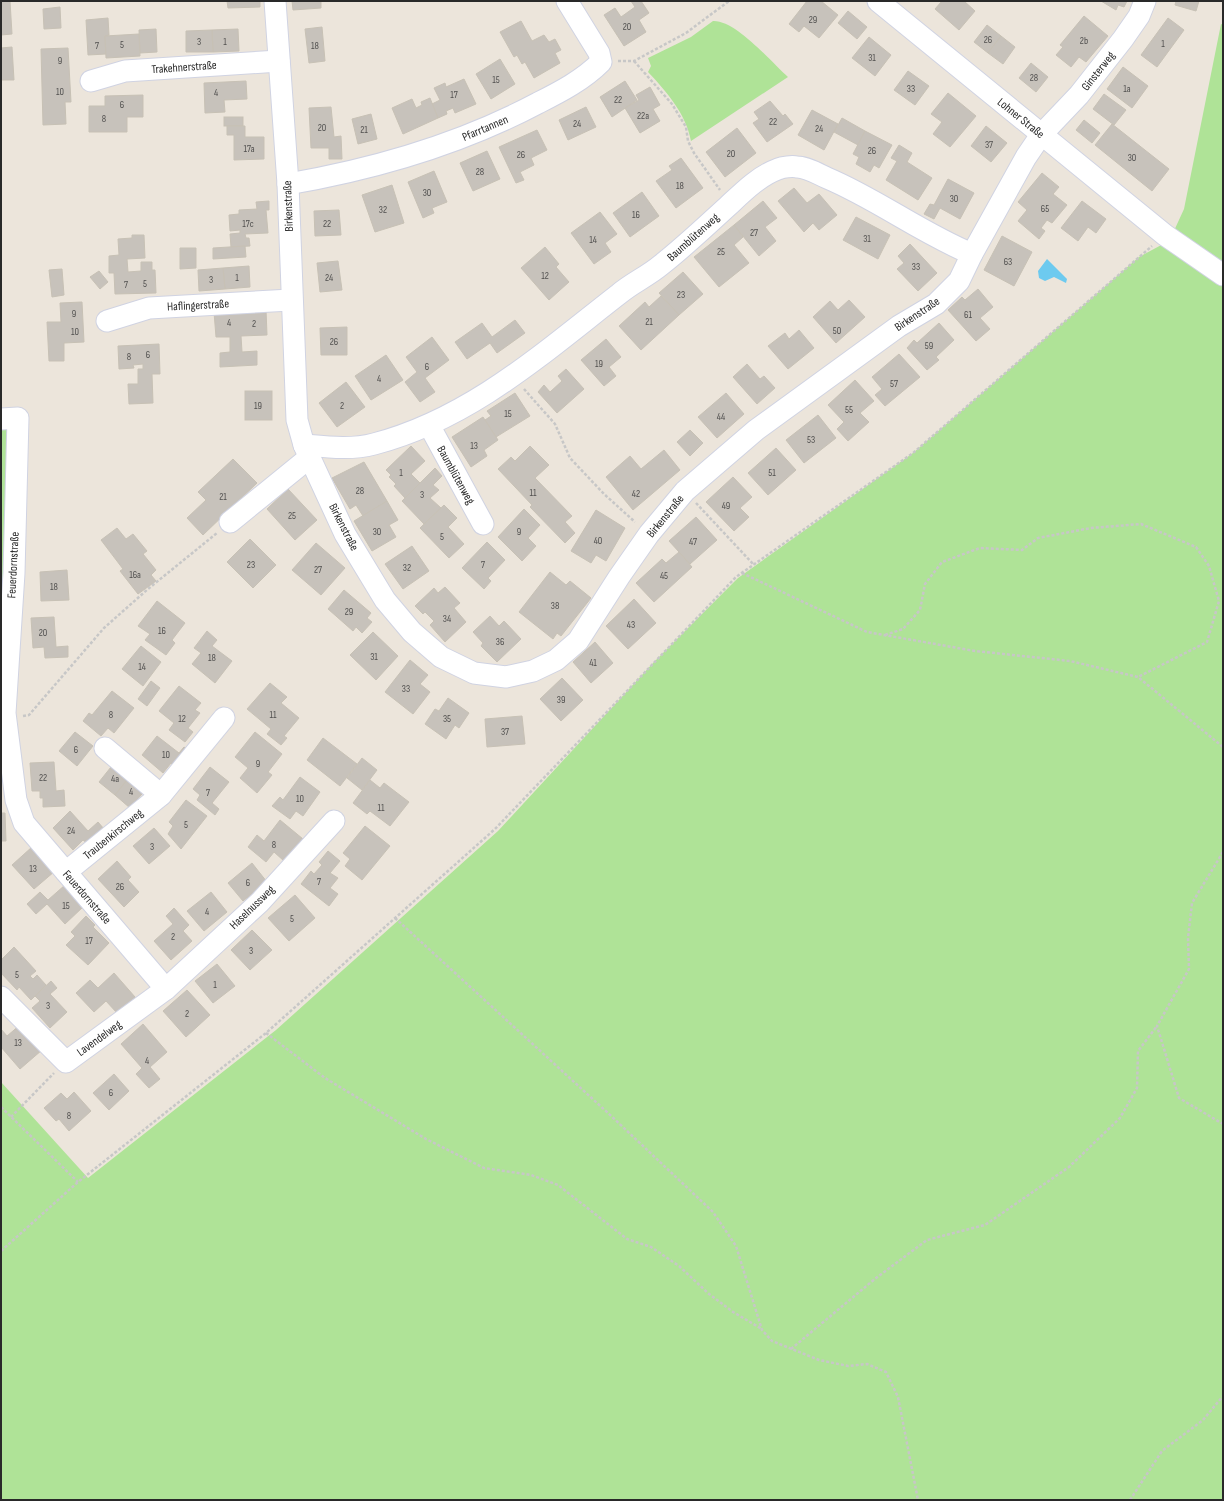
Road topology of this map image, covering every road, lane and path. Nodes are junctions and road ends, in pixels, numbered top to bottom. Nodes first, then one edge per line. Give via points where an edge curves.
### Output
1 (275, 1) edge
2 (567, 1) edge
3 (729, 1) edge
4 (878, 1) edge
5 (1144, 1) edge
6 (634, 60) junction
7 (279, 61) junction
8 (601, 62) junction
9 (91, 81) dead end
10 (1041, 135) junction
11 (288, 184) junction
12 (729, 205) junction
13 (1165, 235) junction
14 (972, 254) junction
15 (1223, 275) edge
16 (291, 300) junction
17 (107, 321) dead end
18 (512, 377) junction
19 (1, 419) edge
20 (429, 426) junction
21 (307, 451) junction
22 (685, 491) junction
23 (230, 522) joint
24 (483, 524) dead end
25 (649, 534) junction
26 (754, 565) junction
27 (742, 573) junction
28 (885, 635) junction
29 (1138, 677) junction
30 (5, 713) junction
31 (224, 718) dead end
32 (1223, 747) edge
33 (105, 748) dead end
34 (161, 795) junction
35 (8, 801) edge
36 (334, 821) dead end
37 (1223, 852) edge
38 (66, 872) junction
39 (395, 918) junction
40 (166, 989) junction
41 (1, 997) edge
42 (1157, 1026) junction
43 (266, 1033) junction
44 (66, 1062) junction
45 (1, 1107) edge
46 (11, 1117) junction
47 (1223, 1124) edge
48 (78, 1182) junction
49 (1, 1251) edge
50 (762, 1330) junction
51 (791, 1349) junction
52 (1223, 1396) edge
53 (918, 1500) edge
54 (1130, 1500) edge

1 - 7 street, Birkenstraße
2 - 8 street via 599,53
3 - 6 path via 686,33
4 - 10 street, Lohner Straße
5 - 10 street, Ginsterweg via 1139,16 1123,39 1079,95
6 - 8 path
6 - 12 path via 672,104 686,127 688,141 694,154
7 - 9 street, Trakehnerstraße via 125,71
7 - 11 street, Birkenstraße
8 - 11 street, Pfarrtannen via 592,72 561,91 465,137 366,169
10 - 13 street, Lohner Straße
10 - 14 street, Birkenstraße
11 - 16 street, Birkenstraße
12 - 14 street, Baumblütenweg via 763,176 780,168 799,167 864,196 950,245
12 - 18 street, Baumblütenweg via 661,266 621,292
13 - 15 street, Lohner Straße
13 - 26 path via 913,453
14 - 22 street, Birkenstraße via 959,281 936,304 899,326 756,430
16 - 17 street, Haflingerstraße via 149,308
16 - 21 street, Birkenstraße via 297,420
18 - 20 street, Baumblütenweg
18 - 25 path via 555,424 570,458 604,494
19 - 30 street, Feuerdornstraße via 18,418 14,573
20 - 21 street, Baumblütenweg via 374,444 326,447
20 - 24 street, Baumblütenweg
21 - 23 street
21 - 25 street, Birkenstraße via 345,534 385,600 412,632 441,657 474,673 506,678 533,671 556,660 578,641
22 - 25 street, Birkenstraße
22 - 26 path
23 - 30 path via 104,628 29,715
26 - 27 path
27 - 28 path via 867,632
27 - 39 path via 494,828
28 - 29 path via 975,651 1070,660
28 - 29 path via 902,628 920,610 924,584 942,562 980,548 1022,550 1038,538 1091,528 1141,524 1196,547 1209,566 1219,601 1207,642
29 - 32 path
30 - 35 street, Feuerdornstraße
31 - 34 street, Traubenkirschweg
33 - 34 street
34 - 38 street, Traubenkirschweg
35 - 38 street, Feuerdornstraße
36 - 40 street, Haselnussweg via 260,902
37 - 42 path via 1192,903 1188,938 1189,970
38 - 40 street, Feuerdornstraße
39 - 43 path
39 - 50 path via 712,1212 736,1246
40 - 44 street, Lavendelweg
41 - 44 street, Lavendelweg
42 - 47 path via 1179,1098
42 - 51 path via 1138,1051 1137,1088 1120,1118 1070,1167 986,1225 927,1240 876,1278
43 - 48 path
43 - 50 path via 325,1078 426,1139 484,1168 531,1175 558,1185 627,1239 651,1246 679,1266 709,1294
44 - 46 path
45 - 46 path
46 - 48 path
48 - 49 path
50 - 51 path via 772,1341
51 - 53 path via 819,1360 848,1366 867,1364 886,1372 898,1397
52 - 54 path via 1203,1420 1162,1451

